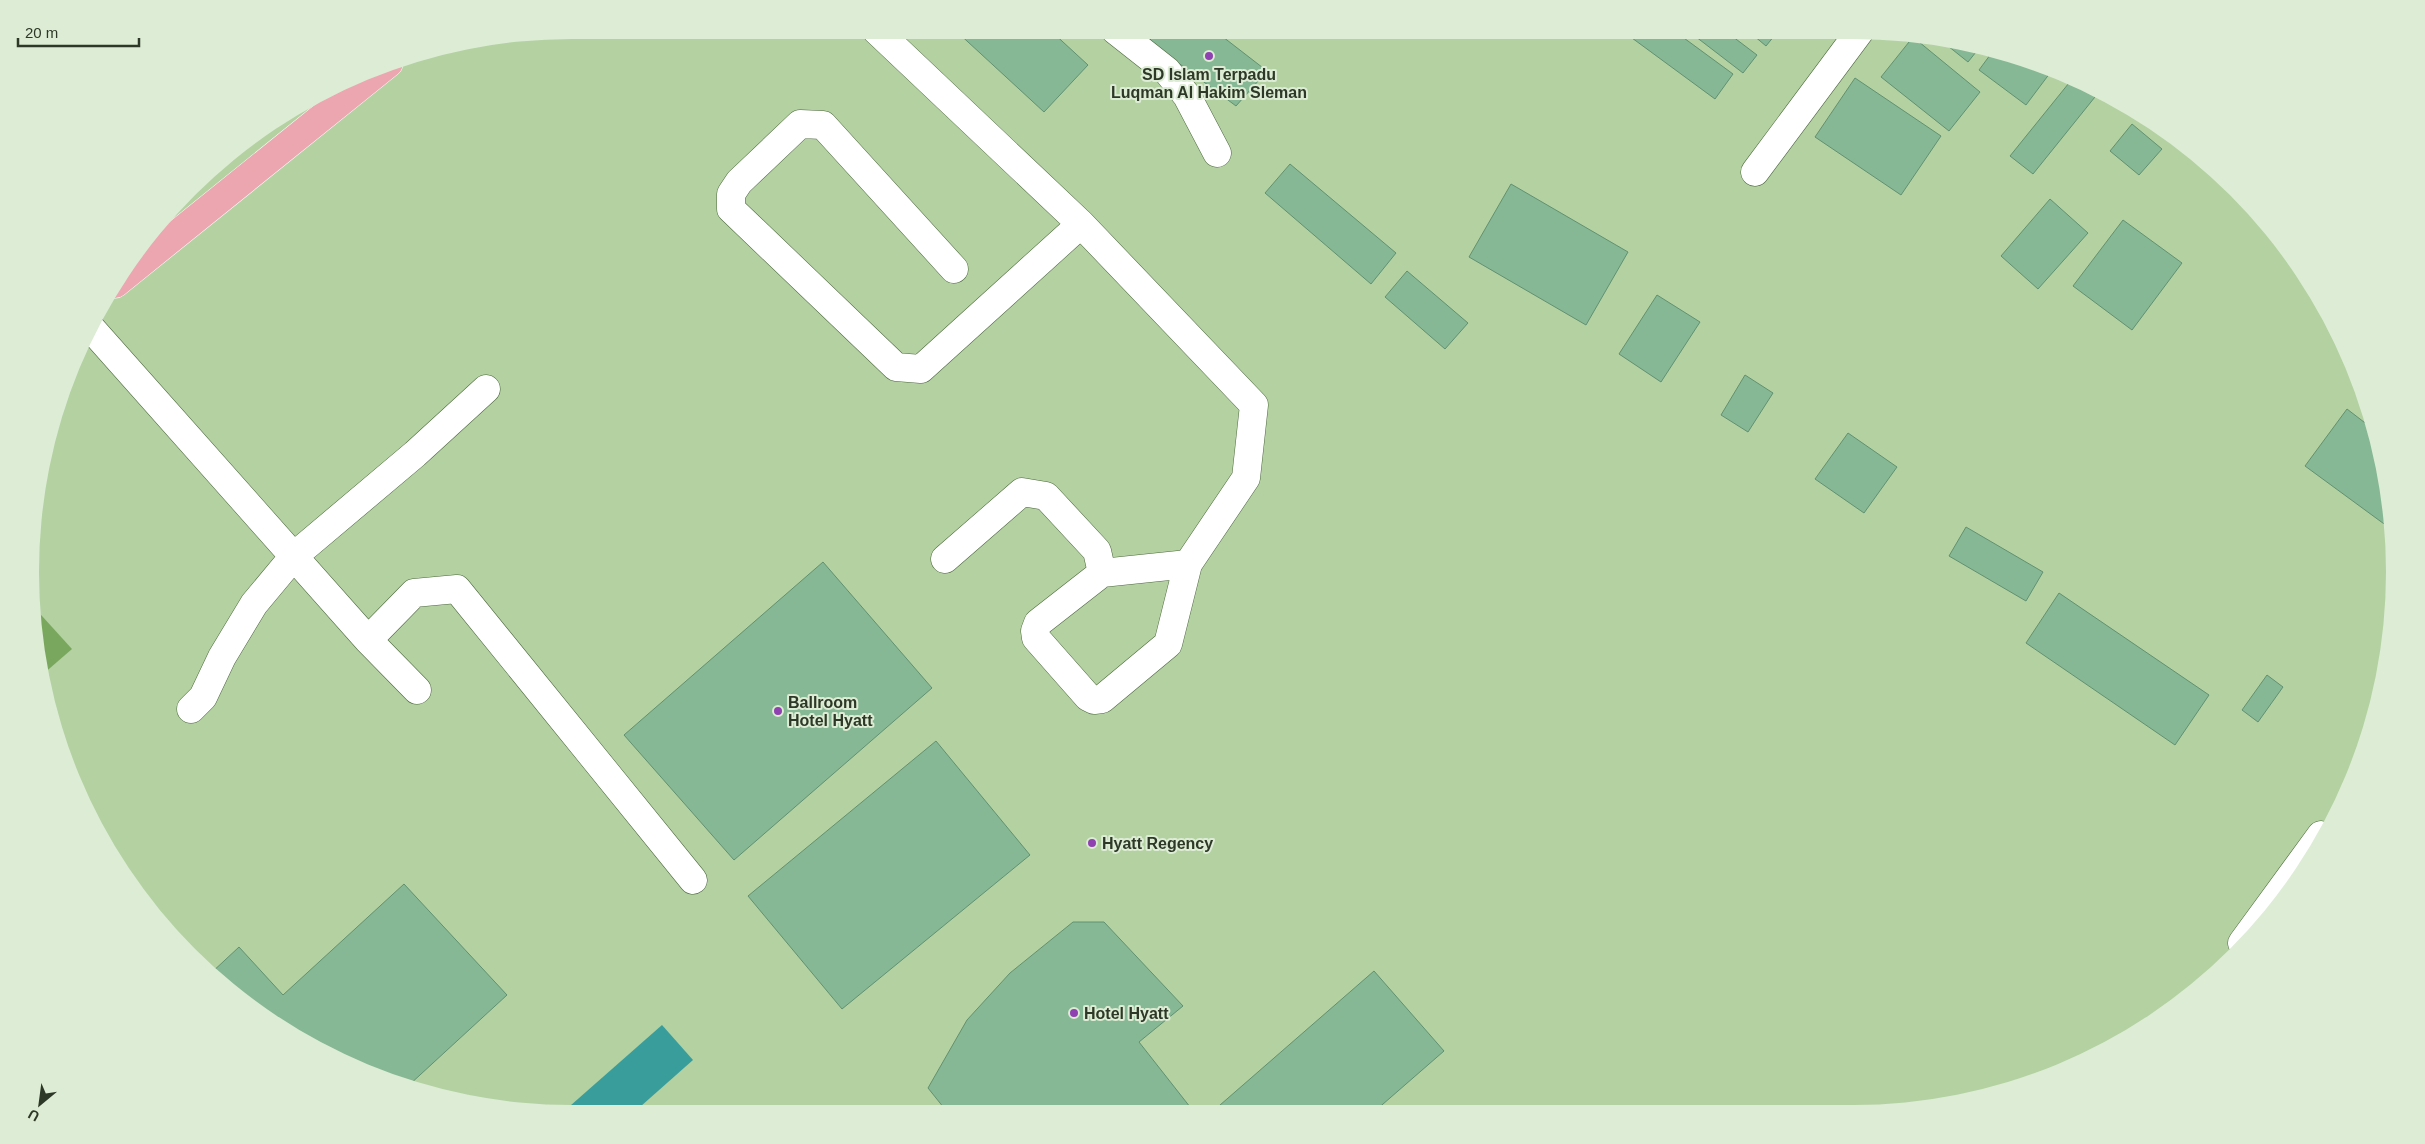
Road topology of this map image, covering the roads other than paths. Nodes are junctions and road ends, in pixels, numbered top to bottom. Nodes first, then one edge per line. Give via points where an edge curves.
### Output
1 (886, 39) edge
2 (1126, 39) edge
3 (1854, 39) edge
4 (370, 78) edge
5 (1217, 153) dead end
6 (1755, 172) dead end
7 (1081, 224) junction
8 (135, 267) edge
9 (954, 269) dead end
10 (95, 333) edge
11 (486, 389) dead end
12 (294, 556) junction
13 (945, 560) dead end
14 (1188, 564) junction
15 (1102, 574) junction
16 (368, 640) junction
17 (417, 690) dead end
18 (190, 709) dead end
19 (693, 880) dead end

1 - 7 street
2 - 5 street via 1166,71 1187,96
3 - 6 street
4 - 8 main road
7 - 9 street via 921,369 896,367 731,209 731,194 739,182 800,124 823,125
7 - 14 street via 1254,405 1246,478
10 - 12 street
11 - 12 street
12 - 16 street
12 - 18 street via 254,604 203,698
13 - 15 street via 1022,492 1046,496 1097,551
14 - 15 street
14 - 15 street via 1168,644 1102,699 1094,700 1036,638 1035,631 1038,623
16 - 17 street
16 - 19 street via 414,594 458,589

